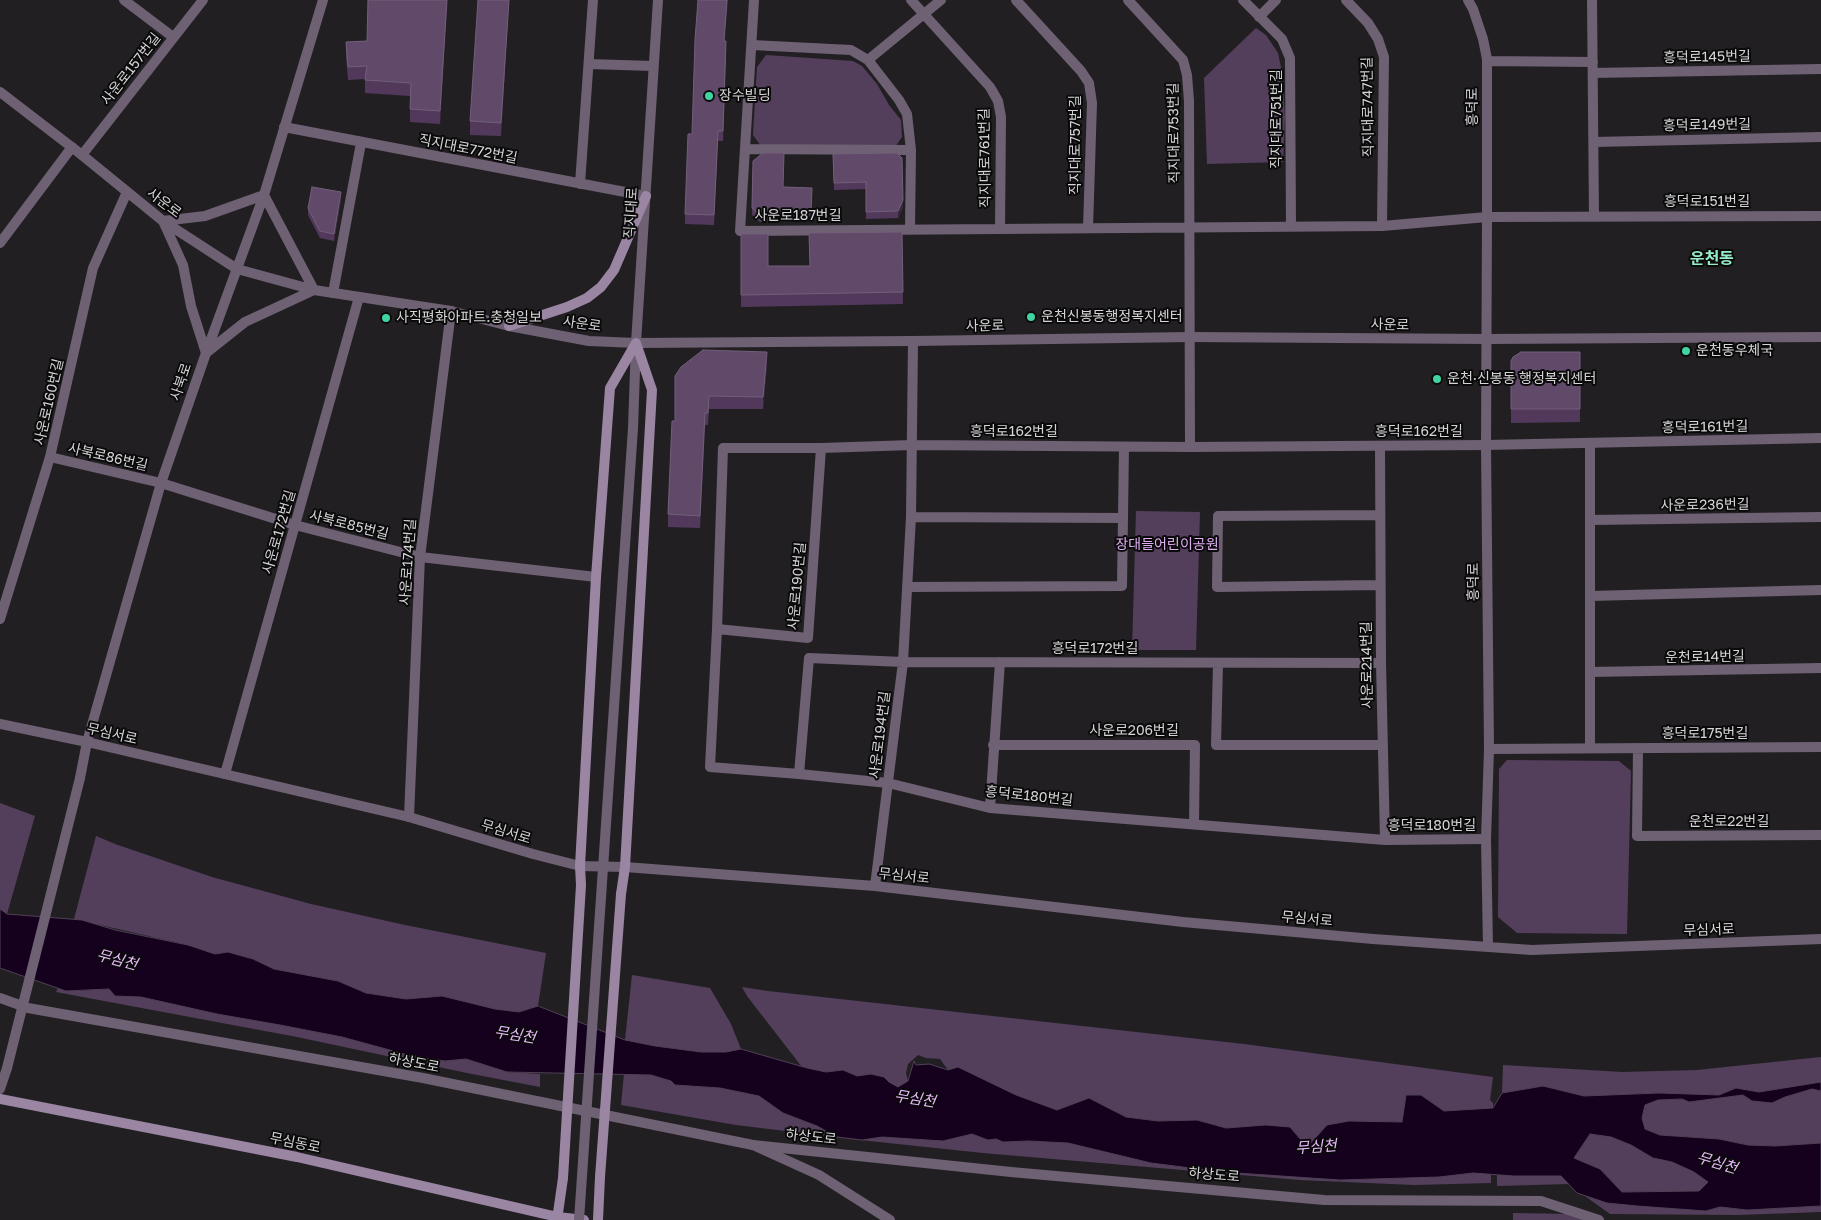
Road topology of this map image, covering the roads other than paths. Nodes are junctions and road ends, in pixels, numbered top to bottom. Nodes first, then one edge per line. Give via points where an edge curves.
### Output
1 (124, 0) edge
2 (203, 0) edge
3 (593, 0) edge
4 (658, 0) edge
5 (754, 0) edge
6 (911, 0) edge
7 (941, 0) edge
8 (1016, 0) edge
9 (1128, 0) edge
10 (1243, 0) edge
11 (1276, 0) edge
12 (1346, 0) edge
13 (1468, 0) edge
14 (1592, 0) edge
15 (321, 1) edge
16 (926, 14) junction
17 (1259, 17) junction
18 (173, 37) junction
19 (752, 45) junction
20 (868, 60) junction
21 (1486, 61) junction
22 (1593, 62) junction
23 (588, 64) junction
24 (653, 66) junction
25 (1821, 69) edge
26 (1593, 73) junction
27 (0, 92) edge
28 (284, 127) junction
29 (1821, 137) edge
30 (1594, 142) junction
31 (361, 143) junction
32 (72, 147) junction
33 (745, 148) junction
34 (911, 150) junction
35 (82, 155) junction
36 (580, 184) junction
37 (127, 192) junction
38 (264, 194) junction
39 (646, 196) junction
40 (1821, 216) edge
41 (1487, 217) junction
42 (1594, 217) junction
43 (163, 222) junction
44 (1291, 226) junction
45 (1382, 226) junction
46 (1189, 227) junction
47 (1088, 228) junction
48 (910, 229) junction
49 (1000, 229) junction
50 (0, 243) edge
51 (237, 269) junction
52 (314, 290) junction
53 (333, 293) junction
54 (359, 297) junction
55 (451, 311) junction
56 (509, 326) junction
57 (1190, 336) junction
58 (1821, 337) edge
59 (1487, 339) junction
60 (913, 341) junction
61 (636, 343) junction
62 (206, 353) junction
63 (1821, 438) edge
64 (1590, 443) junction
65 (912, 445) junction
66 (1486, 445) junction
67 (1380, 446) junction
68 (1124, 447) junction
69 (1190, 447) junction
70 (821, 448) junction
71 (50, 458) junction
72 (161, 483) junction
73 (1380, 515) junction
74 (911, 517) junction
75 (1821, 517) edge
76 (1123, 518) junction
77 (1590, 520) junction
78 (294, 525) junction
79 (420, 557) junction
80 (596, 577) junction
81 (1380, 585) junction
82 (907, 587) junction
83 (1821, 590) edge
84 (1590, 596) junction
85 (0, 619) edge
86 (718, 630) junction
87 (903, 662) junction
88 (1000, 662) junction
89 (1381, 663) junction
90 (1218, 664) junction
91 (1821, 668) edge
92 (1590, 672) junction
93 (0, 724) edge
94 (87, 742) junction
95 (993, 745) junction
96 (1383, 745) junction
97 (1590, 747) junction
98 (1821, 747) edge
99 (1489, 749) junction
100 (1638, 749) junction
101 (225, 774) junction
102 (799, 774) junction
103 (888, 783) junction
104 (990, 808) junction
105 (410, 817) junction
106 (1194, 824) junction
107 (1821, 835) edge
108 (1486, 839) junction
109 (1386, 840) junction
110 (580, 866) junction
111 (625, 867) junction
112 (875, 886) junction
113 (1821, 939) edge
114 (1488, 947) junction
115 (0, 998) edge
116 (0, 1089) edge
117 (0, 1099) edge
118 (753, 1145) junction
119 (557, 1219) edge
120 (579, 1220) edge
121 (584, 1220) edge
122 (598, 1220) edge
123 (890, 1220) edge
124 (1599, 1220) edge

1 - 18 street
2 - 18 street, 사운로157번길
3 - 23 street
4 - 24 street, 직지대로
5 - 19 street, 사운로187번길
6 - 16 street, 직지대로761번길
7 - 16 street
8 - 47 street, 직지대로757번길 via 1089,83 1092,103
9 - 46 street, 직지대로753번길 via 1183,60 1189,102
10 - 17 street, 직지대로751번길
11 - 17 street
12 - 45 street, 직지대로747번길 via 1368,23 1384,57
13 - 21 street, 흥덕로 via 1483,39
14 - 22 street
15 - 28 street, 사북로
16 - 20 street
16 - 49 street, 직지대로761번길 via 990,87 998,101 1002,117
17 - 44 street, 직지대로751번길 via 1282,39 1290,58
18 - 35 street, 사운로157번길
19 - 20 street via 851,50
19 - 33 street, 사운로187번길
20 - 34 street via 907,114
21 - 22 street
21 - 41 street, 흥덕로
22 - 26 street
23 - 24 street
23 - 36 street
24 - 39 street, 직지대로
25 - 26 street, 흥덕로145번길
26 - 30 street
27 - 32 street, 사운로
28 - 31 street, 직지대로772번길
28 - 38 street, 사북로
29 - 30 street, 흥덕로149번길
30 - 42 street
31 - 36 street, 직지대로772번길
31 - 53 street
32 - 35 street, 사운로
32 - 50 street
33 - 34 street
33 - 48 street, 사운로187번길 via 740,231
34 - 48 street
35 - 37 street, 사운로
36 - 39 street, 직지대로772번길
37 - 43 street, 사운로
37 - 71 street, 사운로160번길 via 93,268
38 - 43 street via 205,216
38 - 51 street, 사북로
38 - 52 street
39 - 56 main road via 614,270 601,286 587,298 568,307
39 - 61 street, 직지대로
40 - 42 street, 흥덕로151번길
41 - 42 street, 흥덕로151번길
41 - 45 street
41 - 59 street, 흥덕로
43 - 51 street, 사운로
43 - 62 street via 183,265
44 - 45 street
44 - 46 street
46 - 47 street
46 - 57 street, 직지대로753번길
47 - 49 street
48 - 49 street
51 - 52 street, 사운로
51 - 62 street, 사북로
52 - 53 street, 사운로
52 - 62 street via 245,322
53 - 54 street, 사운로
54 - 55 street, 사운로
54 - 78 street, 사운로172번길
55 - 56 street, 사운로
55 - 79 street, 사운로174번길
56 - 61 street, 사운로 via 589,341
57 - 59 street, 사운로
57 - 60 street, 사운로
57 - 69 street
58 - 59 street, 사운로
59 - 66 street, 흥덕로
60 - 61 street, 사운로
60 - 65 street, 사운로194번길
61 - 80 main road via 610,388
61 - 111 main road via 652,390
61 - 120 street, 직지대로, bridge via 633,428
62 - 72 street, 사북로
63 - 64 street, 흥덕로161번길
64 - 66 street, 흥덕로161번길
64 - 77 street
65 - 68 street, 흥덕로162번길
65 - 70 street, 흥덕로162번길
65 - 74 street, 사운로194번길
66 - 67 street, 흥덕로162번길
66 - 99 street, 흥덕로
67 - 69 street, 흥덕로162번길
67 - 73 street, 사운로214번길
68 - 69 street, 흥덕로162번길
68 - 76 street
70 - 86 street, 흥덕로162번길 via 723,448
70 - 86 street, 사운로190번길 via 808,638
71 - 72 street, 사북로86번길
71 - 85 street, 사운로160번길
72 - 78 street, 사북로85번길
72 - 94 street, 사북로
73 - 81 street, 사운로214번길
73 - 81 street via 1218,516 1217,587
74 - 76 street
74 - 82 street, 사운로194번길
75 - 77 street, 사운로236번길
76 - 82 street via 1122,586
77 - 84 street
78 - 79 street, 사북로85번길
78 - 101 street, 사운로172번길
79 - 80 street, 사북로85번길
79 - 105 street, 사운로174번길
80 - 110 main road
81 - 89 street, 사운로214번길
82 - 87 street, 사운로194번길
83 - 84 street
84 - 92 street
86 - 102 street, 흥덕로180번길 via 710,767
87 - 88 street, 흥덕로172번길
87 - 102 street, 흥덕로172번길 via 808,658
87 - 103 street, 사운로194번길
88 - 90 street, 흥덕로172번길
88 - 95 street
89 - 90 street, 흥덕로172번길
89 - 96 street, 사운로214번길
90 - 96 street via 1216,745
91 - 92 street, 운천로14번길
92 - 97 street
93 - 94 street, 무심서로
94 - 101 street, 무심서로
94 - 116 street, 사북로, bridge
95 - 104 street
95 - 106 street, 사운로206번길 via 1195,744
96 - 109 street, 사운로214번길
97 - 99 street, 흥덕로175번길
97 - 100 street, 흥덕로175번길
98 - 100 street, 흥덕로175번길
99 - 108 street, 흥덕로
100 - 107 street, 운천로22번길 via 1637,836
101 - 105 street, 무심서로
102 - 103 street, 흥덕로180번길
103 - 104 street, 흥덕로180번길
103 - 112 street, 사운로194번길
104 - 106 street, 흥덕로180번길
105 - 110 street, 무심서로
106 - 109 street, 흥덕로180번길
108 - 109 street, 흥덕로180번길
108 - 114 street, 흥덕로
110 - 111 street, 무심서로
110 - 119 main road, bridge via 563,1178
111 - 112 street, 무심서로
111 - 122 main road, bridge
112 - 114 street, 무심서로 via 1193,923
113 - 114 street, 무심서로 via 1532,950
115 - 118 street, 하상도로 via 28,1008 423,1078
117 - 119 main road, 무심동로 via 297,1157
118 - 123 street via 819,1175
118 - 124 street, 하상도로 via 1324,1200 1542,1201
119 - 121 main road, 무심동로

